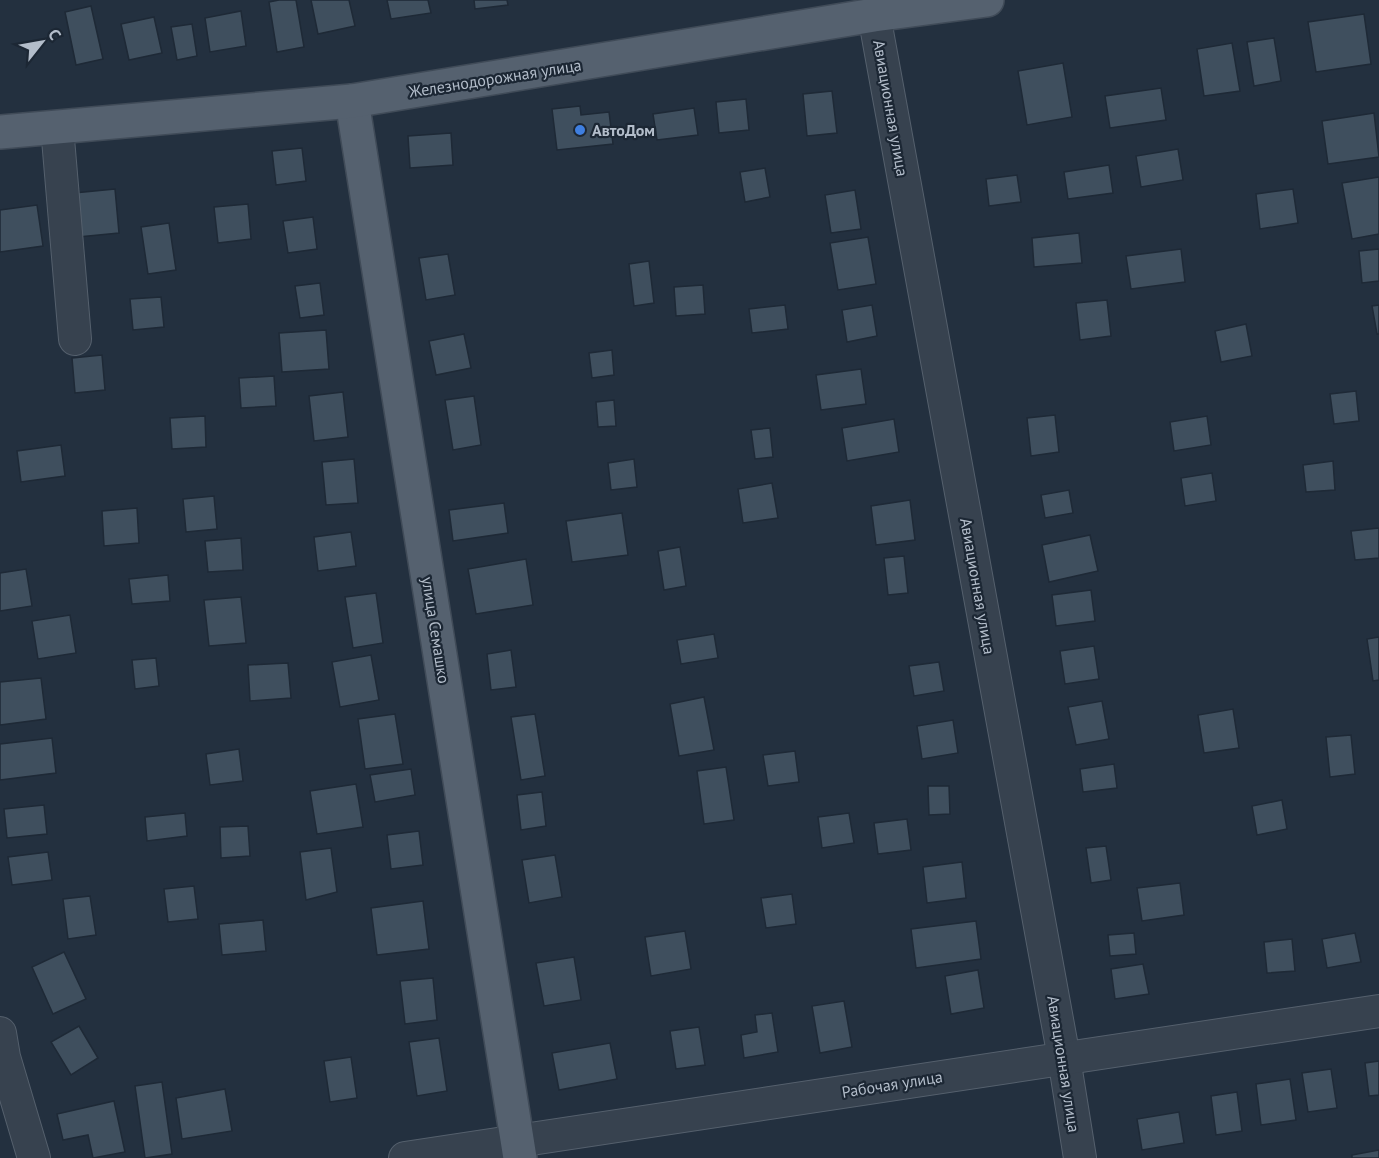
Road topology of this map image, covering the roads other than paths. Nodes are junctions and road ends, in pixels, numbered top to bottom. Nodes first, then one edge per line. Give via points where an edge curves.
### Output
1 (987, 0) edge
2 (874, 15) junction
3 (352, 101) junction
4 (57, 127) junction
5 (0, 132) edge
6 (75, 339) dead end
7 (1379, 1011) edge
8 (0, 1033) edge
9 (1064, 1058) junction
10 (519, 1149) edge
11 (34, 1158) edge
12 (405, 1158) edge
13 (1080, 1158) edge

1 - 2 main road, Железнодорожная улица
2 - 3 main road, Железнодорожная улица
2 - 9 street, Авиационная улица
3 - 4 main road, Железнодорожная улица
3 - 10 main road, улица Семашко
4 - 5 main road, Железнодорожная улица
4 - 6 street
7 - 9 street, Рабочая улица
8 - 11 street
9 - 10 street, Рабочая улица
9 - 13 street, Авиационная улица
10 - 12 street, Рабочая улица

